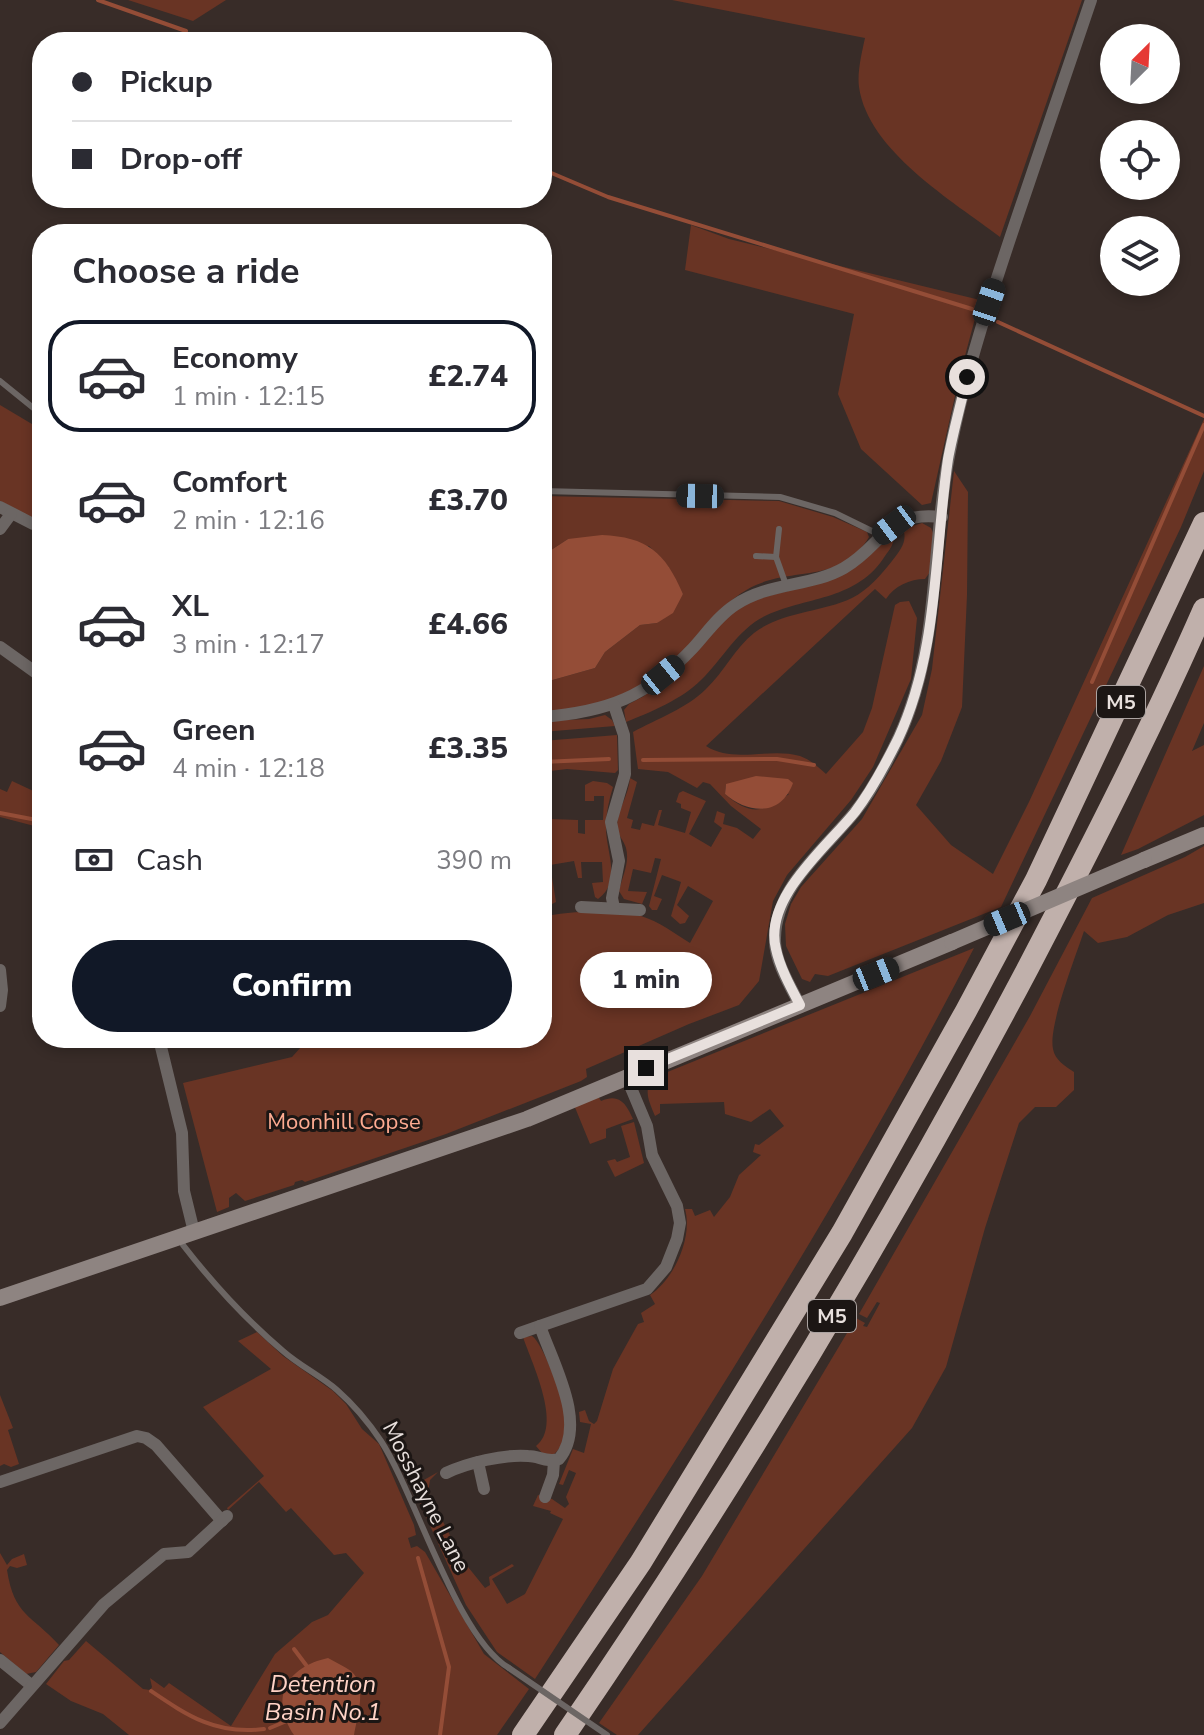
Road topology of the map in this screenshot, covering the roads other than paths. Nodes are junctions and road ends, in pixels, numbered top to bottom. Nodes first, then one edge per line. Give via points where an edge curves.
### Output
1 (1091, 0) edge
2 (0, 381) edge
3 (32, 407) edge
4 (552, 491) edge
5 (6, 510) edge
6 (942, 517) junction
7 (32, 523) edge
8 (1204, 523) edge
9 (0, 529) edge
10 (779, 529) dead end
11 (880, 535) junction
12 (756, 556) dead end
13 (776, 557) junction
14 (786, 585) junction
15 (1204, 609) edge
16 (0, 647) edge
17 (32, 670) edge
18 (614, 705) junction
19 (552, 716) edge
20 (1204, 835) edge
21 (581, 907) dead end
22 (614, 908) junction
23 (640, 910) dead end
24 (0, 970) edge
25 (800, 1005) junction
26 (0, 1006) edge
27 (161, 1048) edge
28 (626, 1076) junction
29 (188, 1235) junction
30 (0, 1298) edge
31 (540, 1326) junction
32 (520, 1333) dead end
33 (554, 1461) junction
34 (478, 1462) junction
35 (446, 1473) dead end
36 (0, 1482) edge
37 (484, 1489) dead end
38 (545, 1497) dead end
39 (0, 1660) edge
40 (31, 1685) junction
41 (0, 1723) edge
42 (523, 1735) edge
43 (565, 1735) edge
44 (607, 1735) edge

1 - 6 street via 967,377 948,458
2 - 3 lane
4 - 11 lane via 780,497 835,513
5 - 7 street
5 - 9 street
6 - 11 street via 902,520
6 - 25 street via 935,594 908,715 856,810 796,881 777,920 775,948
8 - 42 highway, M5 via 1036,880 842,1233 641,1562
10 - 13 lane
11 - 14 street via 835,573
12 - 13 lane
13 - 14 lane
14 - 18 street via 735,605 679,662
15 - 43 highway, M5 via 1077,874 932,1143 804,1364 670,1580
16 - 17 street
18 - 19 street
18 - 22 street via 624,735 625,774 611,822 619,861
20 - 25 main road, bridge
21 - 22 street
22 - 23 street
24 - 26 street
25 - 28 main road
27 - 29 street via 182,1133
28 - 29 main road via 527,1119
28 - 31 street via 647,1126 652,1155 679,1214 673,1250 647,1289
29 - 30 main road
29 - 44 lane, Mosshayne Lane, bridge via 183,1245 219,1292 284,1352 338,1390 383,1443 462,1608 488,1649
31 - 32 street
31 - 33 street via 572,1420 567,1444
33 - 34 street via 527,1455
33 - 38 street
34 - 35 street
34 - 37 street
36 - 40 street via 137,1436 156,1445 225,1518 188,1552 164,1554 104,1604
39 - 40 street
40 - 41 street

